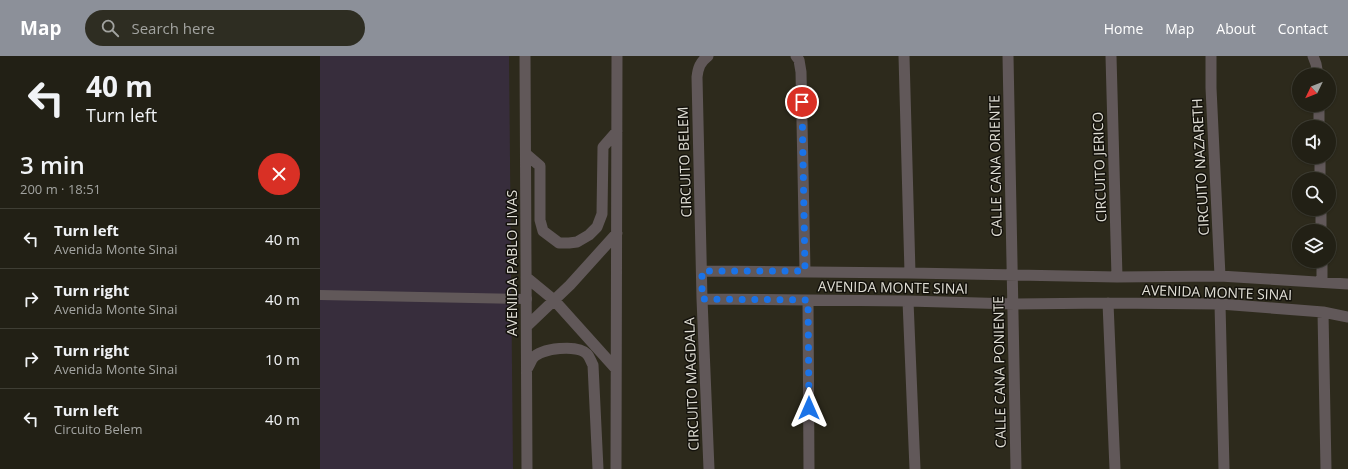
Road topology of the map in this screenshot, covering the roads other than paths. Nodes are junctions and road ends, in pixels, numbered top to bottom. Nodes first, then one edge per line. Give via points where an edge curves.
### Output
1 (526, 56) edge
2 (617, 56) edge
3 (708, 56) edge
4 (796, 56) edge
5 (904, 56) edge
6 (1008, 56) edge
7 (1110, 56) edge
8 (1211, 56) edge
9 (1313, 56) edge
10 (1317, 68) edge
11 (617, 132) junction
12 (526, 154) junction
13 (616, 233) junction
14 (1322, 268) edge
15 (702, 271) junction
16 (805, 271) junction
17 (910, 273) junction
18 (1012, 275) junction
19 (1220, 276) junction
20 (526, 277) junction
21 (1117, 277) junction
22 (1322, 282) junction
23 (1348, 284) edge
24 (320, 296) edge
25 (527, 299) junction
26 (702, 299) junction
27 (554, 300) junction
28 (808, 300) junction
29 (908, 301) junction
30 (1108, 303) junction
31 (1014, 304) junction
32 (1220, 304) junction
33 (1323, 312) junction
34 (1348, 317) edge
35 (527, 326) junction
36 (616, 369) junction
37 (527, 370) junction
38 (527, 469) edge
39 (598, 469) edge
40 (616, 469) edge
41 (709, 469) edge
42 (809, 469) edge
43 (915, 469) edge
44 (1016, 469) edge
45 (1115, 469) edge
46 (1224, 469) edge
47 (1326, 469) edge

1 - 12 street, AVENIDA PABLO LIVAS
2 - 11 street
3 - 15 street, CIRCUITO BELEM via 698,67 697,77
4 - 16 street via 801,72
5 - 17 street
6 - 18 street, CALLE CANA ORIENTE
7 - 21 street, CIRCUITO JERICO
8 - 19 street, CIRCUITO NAZARETH
9 - 10 street
11 - 12 street via 602,147 602,214 597,227 590,235 577,242 559,243 543,231 540,220 540,166
11 - 13 street
12 - 20 street, AVENIDA PABLO LIVAS
13 - 27 street
13 - 36 street
14 - 22 street
15 - 16 street, AVENIDA MONTE SINAI
15 - 26 street
16 - 17 street, AVENIDA MONTE SINAI
17 - 18 street, AVENIDA MONTE SINAI
18 - 21 street, AVENIDA MONTE SINAI
18 - 31 street, CALLE CANA PONIENTE
19 - 21 street, AVENIDA MONTE SINAI
19 - 22 street, AVENIDA MONTE SINAI
20 - 25 street, AVENIDA PABLO LIVAS
20 - 27 street
22 - 23 street, AVENIDA MONTE SINAI
24 - 25 lane
25 - 35 street, AVENIDA PABLO LIVAS
26 - 28 street, AVENIDA MONTE SINAI
26 - 41 street, CIRCUITO MAGDALA
27 - 35 street
27 - 36 street
28 - 29 street, AVENIDA MONTE SINAI
28 - 42 street
29 - 31 street, AVENIDA MONTE SINAI
29 - 43 street
30 - 31 street, AVENIDA MONTE SINAI
30 - 32 street, AVENIDA MONTE SINAI
30 - 45 street
31 - 44 street, CALLE CANA PONIENTE
32 - 33 street, AVENIDA MONTE SINAI
32 - 46 street
33 - 34 street, AVENIDA MONTE SINAI
33 - 47 street
35 - 37 street, AVENIDA PABLO LIVAS
36 - 40 street
37 - 38 street, AVENIDA PABLO LIVAS
37 - 39 street via 534,357 543,352 567,348 586,353 593,365

